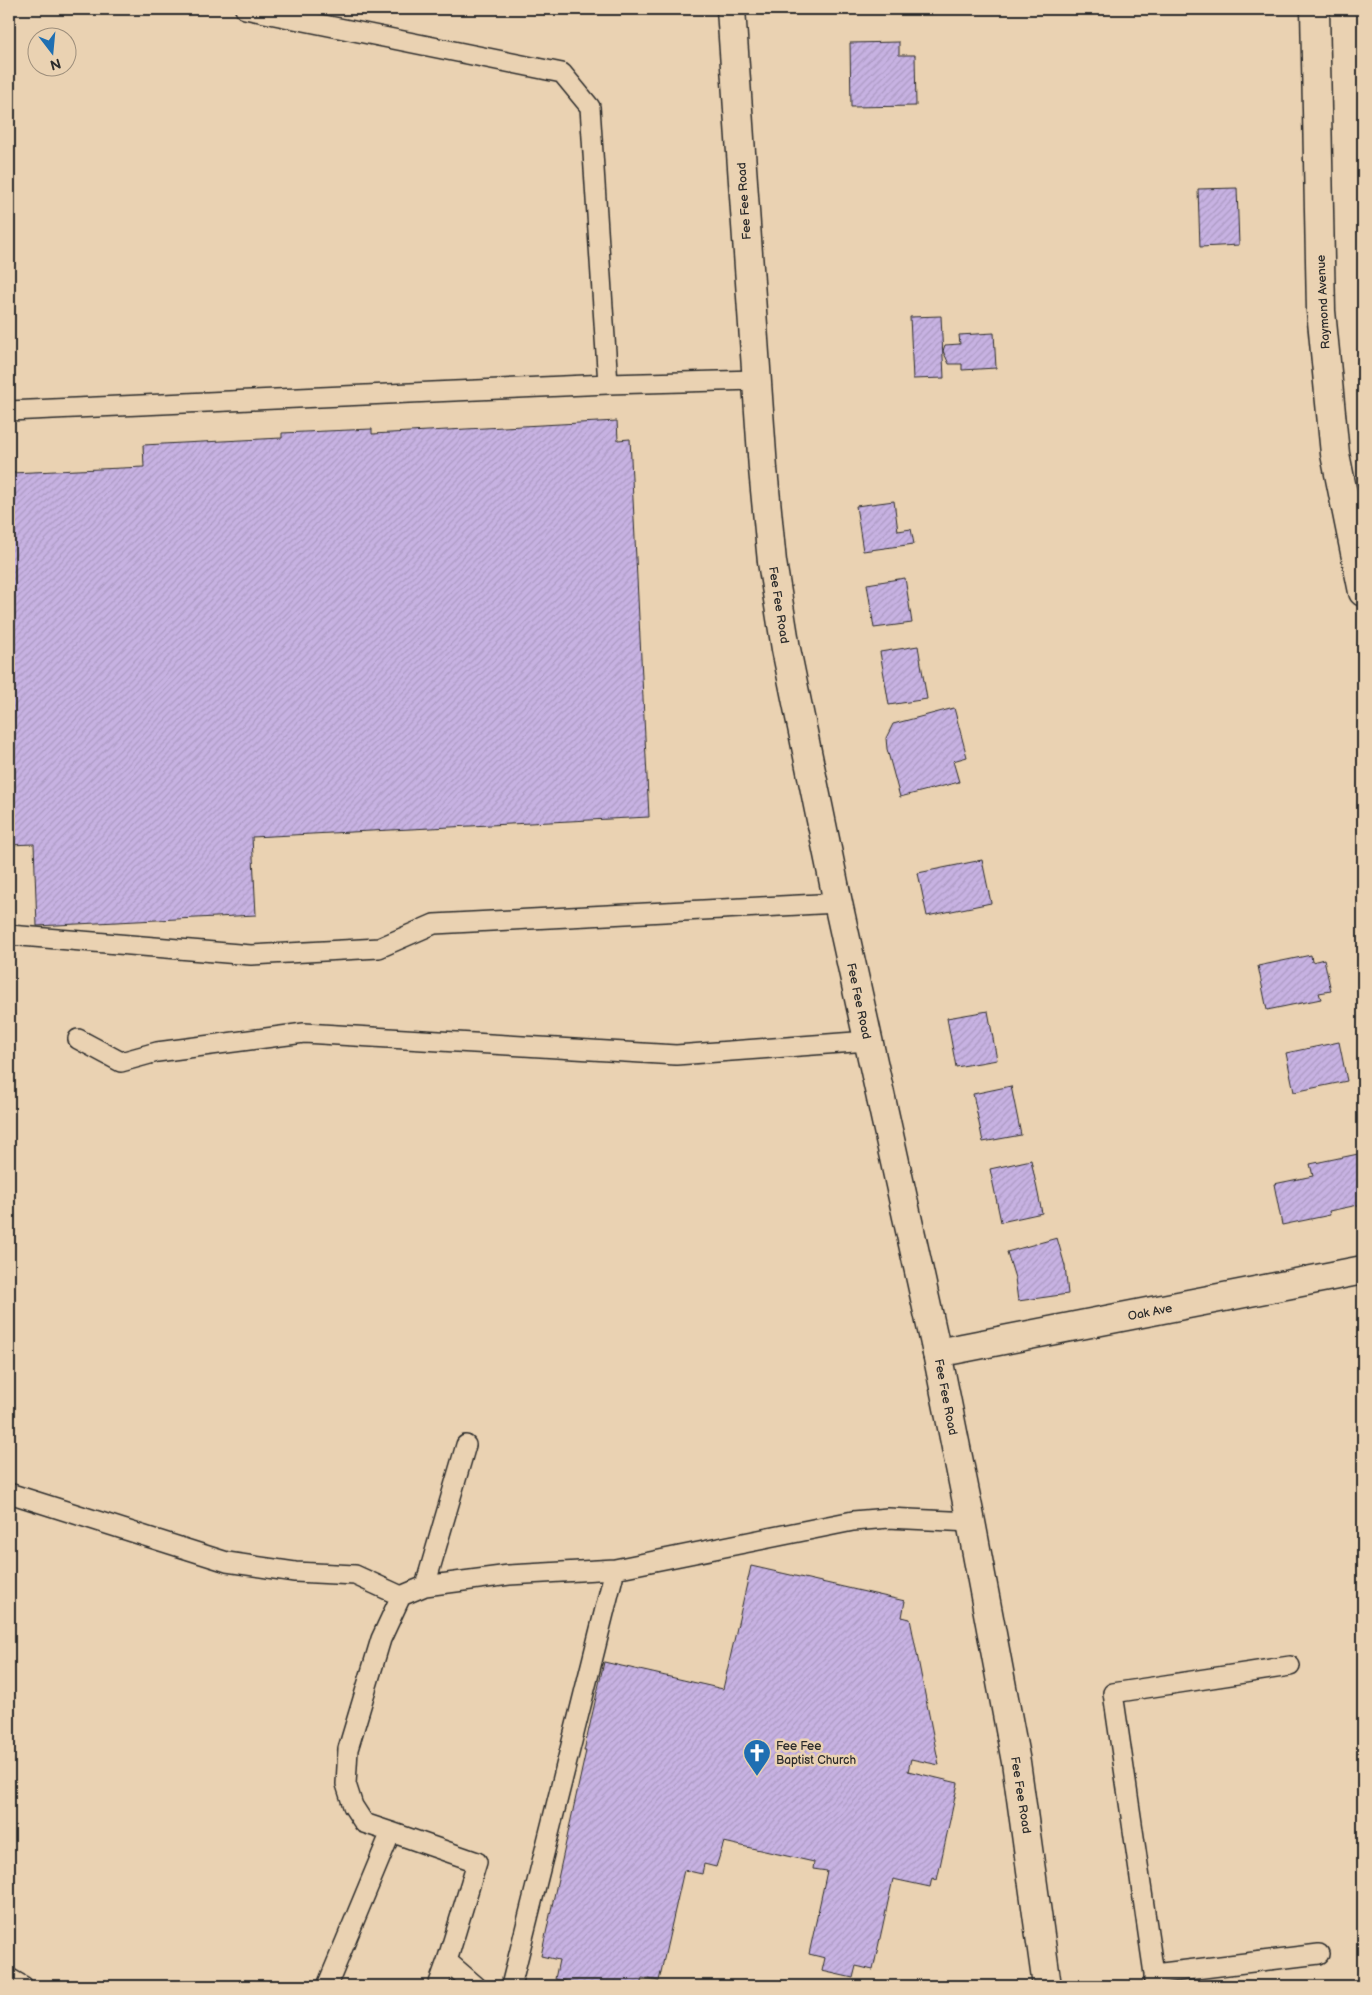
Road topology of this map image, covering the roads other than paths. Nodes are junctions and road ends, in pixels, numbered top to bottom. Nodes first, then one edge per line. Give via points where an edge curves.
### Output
1 (245, 9) edge
2 (728, 9) edge
3 (1315, 9) edge
4 (309, 15) edge
5 (756, 380) junction
6 (608, 384) junction
7 (9, 412) edge
8 (1363, 592) edge
9 (838, 902) junction
10 (9, 935) edge
11 (78, 1039) dead end
12 (868, 1041) junction
13 (1363, 1270) edge
14 (937, 1354) junction
15 (466, 1445) dead end
16 (9, 1493) edge
17 (971, 1522) junction
18 (615, 1569) junction
19 (425, 1586) junction
20 (401, 1596) junction
21 (1290, 1666) dead end
22 (391, 1832) junction
23 (1319, 1954) dead end
24 (447, 1961) junction
25 (9, 1978) edge
26 (1154, 1980) edge
27 (23, 1986) edge
28 (327, 1986) edge
29 (438, 1986) edge
30 (476, 1986) edge
31 (511, 1986) edge
32 (1047, 1986) edge

1 - 4 lane
2 - 5 street, Fee Fee Road
3 - 8 street, Raymond Avenue via 1322,311 1335,454
4 - 6 lane via 562,73 568,80 590,108
5 - 6 lane
5 - 9 street, Fee Fee Road via 772,562 784,639
6 - 7 lane
9 - 10 lane via 434,924 379,948 251,955
9 - 12 street, Fee Fee Road
11 - 12 lane via 120,1062 156,1052 304,1033 676,1055
12 - 14 street, Fee Fee Road
13 - 14 street, Oak Ave
14 - 17 street, Fee Fee Road
15 - 19 lane
16 - 20 lane via 226,1562 295,1572 355,1575
17 - 18 lane via 888,1518 853,1521
17 - 32 street, Fee Fee Road via 1016,1762
18 - 19 lane via 509,1574
18 - 31 lane
19 - 20 lane
20 - 22 lane via 380,1640 348,1749 346,1784 353,1806 364,1823
21 - 26 lane via 1113,1693
22 - 24 lane via 477,1862
22 - 28 lane
23 - 26 lane
24 - 29 lane
24 - 30 lane
25 - 27 lane

